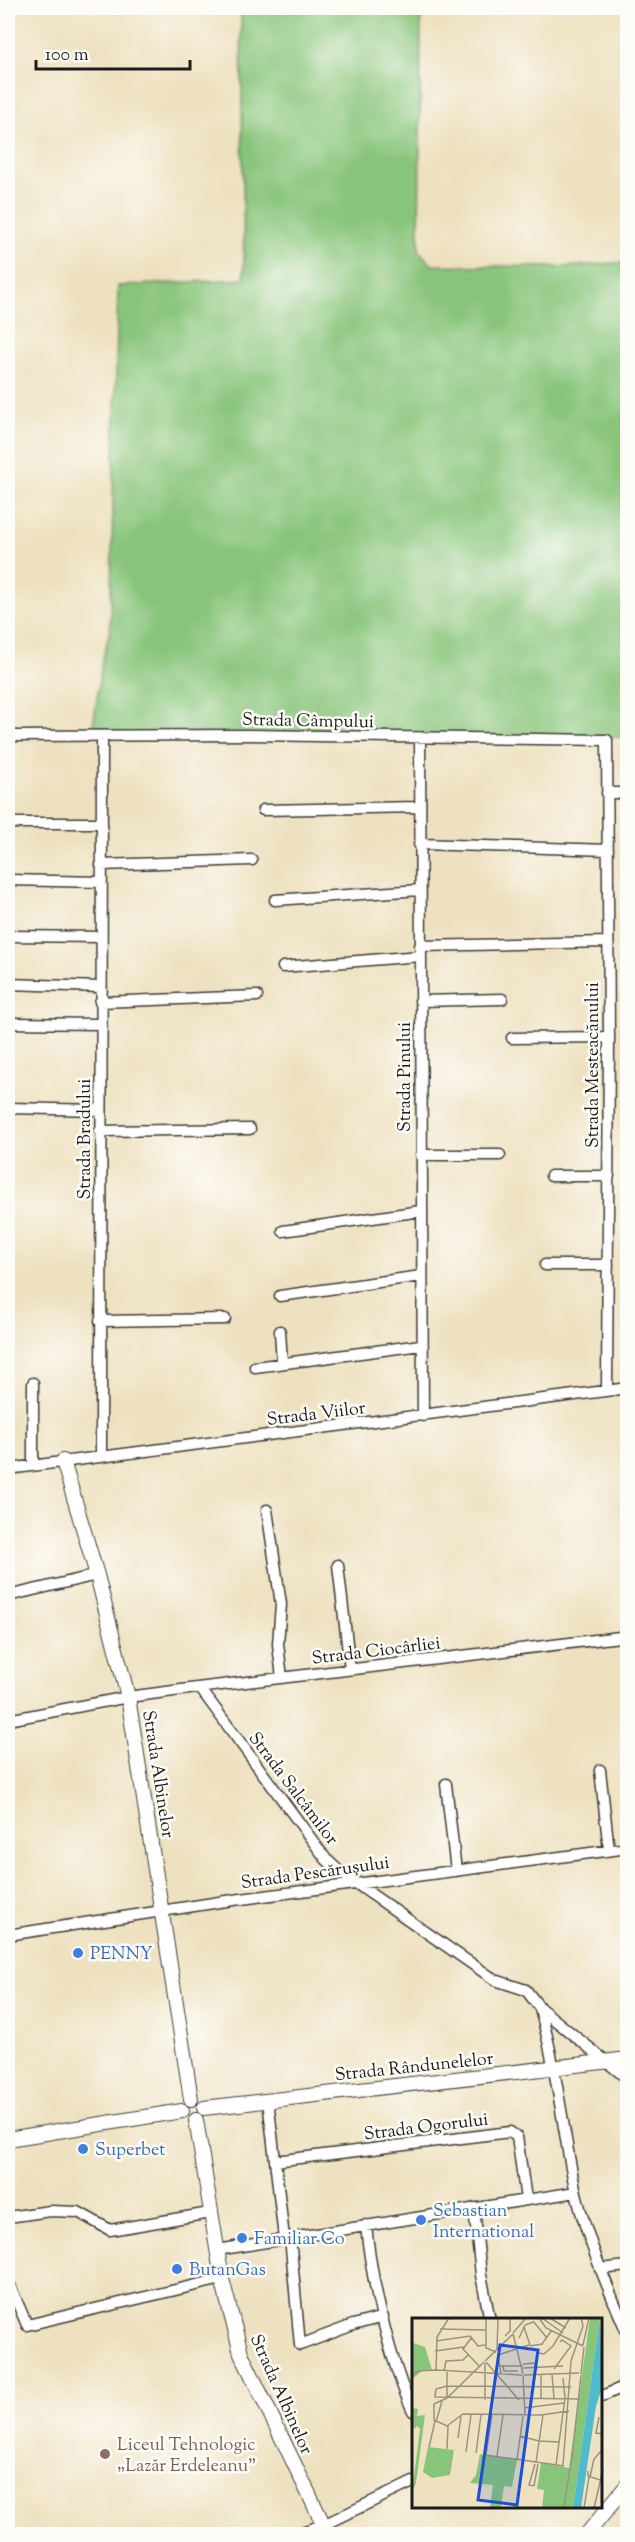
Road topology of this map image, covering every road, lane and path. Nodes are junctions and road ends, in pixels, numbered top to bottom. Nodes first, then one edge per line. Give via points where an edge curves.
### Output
1 (8, 736) edge
2 (102, 736) junction
3 (420, 739) junction
4 (607, 740) joint
5 (607, 793) junction
6 (627, 793) edge
7 (419, 807) junction
8 (262, 810) dead end
9 (8, 823) edge
10 (101, 823) junction
11 (420, 844) junction
12 (608, 850) junction
13 (252, 860) dead end
14 (100, 865) junction
15 (8, 879) edge
16 (101, 882) junction
17 (420, 890) junction
18 (275, 900) dead end
19 (8, 936) edge
20 (100, 937) junction
21 (608, 942) junction
22 (420, 951) junction
23 (283, 967) dead end
24 (8, 984) edge
25 (101, 987) junction
26 (257, 996) dead end
27 (502, 999) dead end
28 (420, 1001) junction
29 (100, 1002) junction
30 (8, 1023) edge
31 (100, 1024) junction
32 (609, 1037) junction
33 (512, 1038) dead end
34 (8, 1108) edge
35 (100, 1110) junction
36 (250, 1129) dead end
37 (100, 1131) junction
38 (421, 1155) junction
39 (500, 1155) dead end
40 (551, 1176) dead end
41 (609, 1176) junction
42 (421, 1211) junction
43 (283, 1231) dead end
44 (545, 1265) dead end
45 (608, 1265) junction
46 (421, 1276) junction
47 (280, 1296) dead end
48 (225, 1319) dead end
49 (100, 1321) junction
50 (280, 1331) dead end
51 (422, 1346) junction
52 (282, 1363) junction
53 (255, 1367) dead end
54 (33, 1383) dead end
55 (627, 1388) edge
56 (607, 1391) junction
57 (423, 1416) junction
58 (100, 1456) junction
59 (63, 1461) junction
60 (33, 1465) junction
61 (8, 1469) edge
62 (267, 1510) dead end
63 (338, 1565) dead end
64 (98, 1575) junction
65 (8, 1596) edge
66 (627, 1636) edge
67 (350, 1669) junction
68 (282, 1677) junction
69 (200, 1688) junction
70 (128, 1697) junction
71 (8, 1720) edge
72 (600, 1770) dead end
73 (446, 1784) dead end
74 (627, 1848) edge
75 (609, 1850) junction
76 (456, 1871) junction
77 (356, 1883) junction
78 (163, 1910) junction
79 (8, 1935) edge
80 (540, 2007) junction
81 (627, 2059) edge
82 (605, 2062) junction
83 (555, 2068) junction
84 (627, 2079) edge
85 (268, 2100) junction
86 (186, 2105) junction
87 (204, 2108) junction
88 (196, 2120) junction
89 (8, 2139) edge
90 (275, 2161) junction
91 (576, 2192) junction
92 (526, 2199) junction
93 (474, 2208) junction
94 (210, 2213) junction
95 (8, 2214) edge
96 (366, 2225) junction
97 (287, 2238) junction
98 (217, 2250) junction
99 (627, 2266) edge
100 (600, 2269) junction
101 (222, 2279) junction
102 (8, 2281) edge
103 (382, 2313) junction
104 (490, 2318) edge
105 (627, 2335) edge
106 (627, 2385) edge
107 (602, 2396) edge
108 (412, 2409) edge
109 (412, 2483) edge
110 (627, 2484) edge
111 (326, 2530) edge
112 (296, 2535) edge
113 (587, 2535) edge

1 - 2 street, Strada Câmpului
2 - 3 street, Strada Câmpului
2 - 10 street, Strada Bradului
3 - 4 street, Strada Câmpului
3 - 7 street, Strada Pinului
4 - 5 street, Strada Mesteacănului
5 - 6 street
5 - 12 street, Strada Mesteacănului
7 - 8 street
7 - 11 street, Strada Pinului
9 - 10 street
10 - 14 street, Strada Bradului
11 - 12 street
11 - 17 street, Strada Pinului
12 - 21 street, Strada Mesteacănului
13 - 14 street
14 - 16 street, Strada Bradului
15 - 16 street
16 - 20 street, Strada Bradului
17 - 18 street
17 - 22 street, Strada Pinului
19 - 20 street
20 - 25 street, Strada Bradului
21 - 22 street
21 - 32 street, Strada Mesteacănului
22 - 23 street
22 - 28 street, Strada Pinului
24 - 25 street
25 - 29 street, Strada Bradului
26 - 29 street
27 - 28 street
28 - 38 street, Strada Pinului
29 - 31 street, Strada Bradului
30 - 31 street
31 - 35 street, Strada Bradului
32 - 33 street
32 - 41 street, Strada Mesteacănului
34 - 35 street
35 - 37 street, Strada Bradului
36 - 37 street
37 - 49 street, Strada Bradului
38 - 39 street
38 - 42 street, Strada Pinului
40 - 41 street
41 - 45 street, Strada Mesteacănului
42 - 43 street
42 - 46 street, Strada Pinului
44 - 45 street
45 - 56 street, Strada Mesteacănului
46 - 47 street
46 - 51 street, Strada Pinului
48 - 49 street
49 - 58 street, Strada Bradului
50 - 52 street
51 - 52 street
51 - 57 street, Strada Pinului
52 - 53 street
54 - 60 street
55 - 56 street, Strada Viilor
56 - 57 street, Strada Viilor
57 - 58 street, Strada Viilor
58 - 59 street, Strada Viilor
59 - 60 street, Strada Viilor
59 - 64 street, Strada Albinelor
60 - 61 street, Strada Viilor
62 - 68 street via 281,1604 278,1644
63 - 67 street
64 - 65 street
64 - 70 street, Strada Albinelor
66 - 67 street, Strada Ciocârliei
67 - 68 street, Strada Ciocârliei
68 - 69 street, Strada Ciocârliei
69 - 70 street, Strada Ciocârliei
69 - 77 street, Strada Salcâmilor via 326,1859
70 - 71 street, Strada Ciocârliei
70 - 78 street, Strada Albinelor
72 - 75 street
73 - 76 street
74 - 75 street, Strada Pescărușului
75 - 76 street, Strada Pescărușului
76 - 77 street, Strada Pescărușului
77 - 78 street, Strada Pescărușului
77 - 80 street, Strada Salcâmilor via 495,1980 526,1990
78 - 79 street, Strada Pescărușului
78 - 86 street, Strada Albinelor
80 - 82 street
80 - 83 street
81 - 82 street, Strada Rândunelelor
82 - 83 street, Strada Rândunelelor
82 - 84 street
83 - 85 street, Strada Rândunelelor
83 - 91 street
85 - 87 street, Strada Rândunelelor
85 - 90 street
86 - 87 street via 201,2102
86 - 88 street via 186,2118
86 - 89 street
87 - 88 street via 202,2117
88 - 94 street, Strada Albinelor
90 - 92 street, Strada Ogorului via 510,2132 516,2137
90 - 97 street
91 - 92 street
91 - 100 street
92 - 93 street
93 - 96 street
93 - 104 street
94 - 95 street via 110,2230 78,2212
94 - 98 street, Strada Albinelor
96 - 97 street
96 - 103 street
97 - 98 street
97 - 103 street via 300,2345
98 - 101 street, Strada Albinelor
99 - 100 street
100 - 105 street
101 - 102 street via 27,2325
101 - 111 street, Strada Albinelor via 241,2353
103 - 108 street
106 - 107 street
109 - 111 street
110 - 113 street
111 - 112 street

